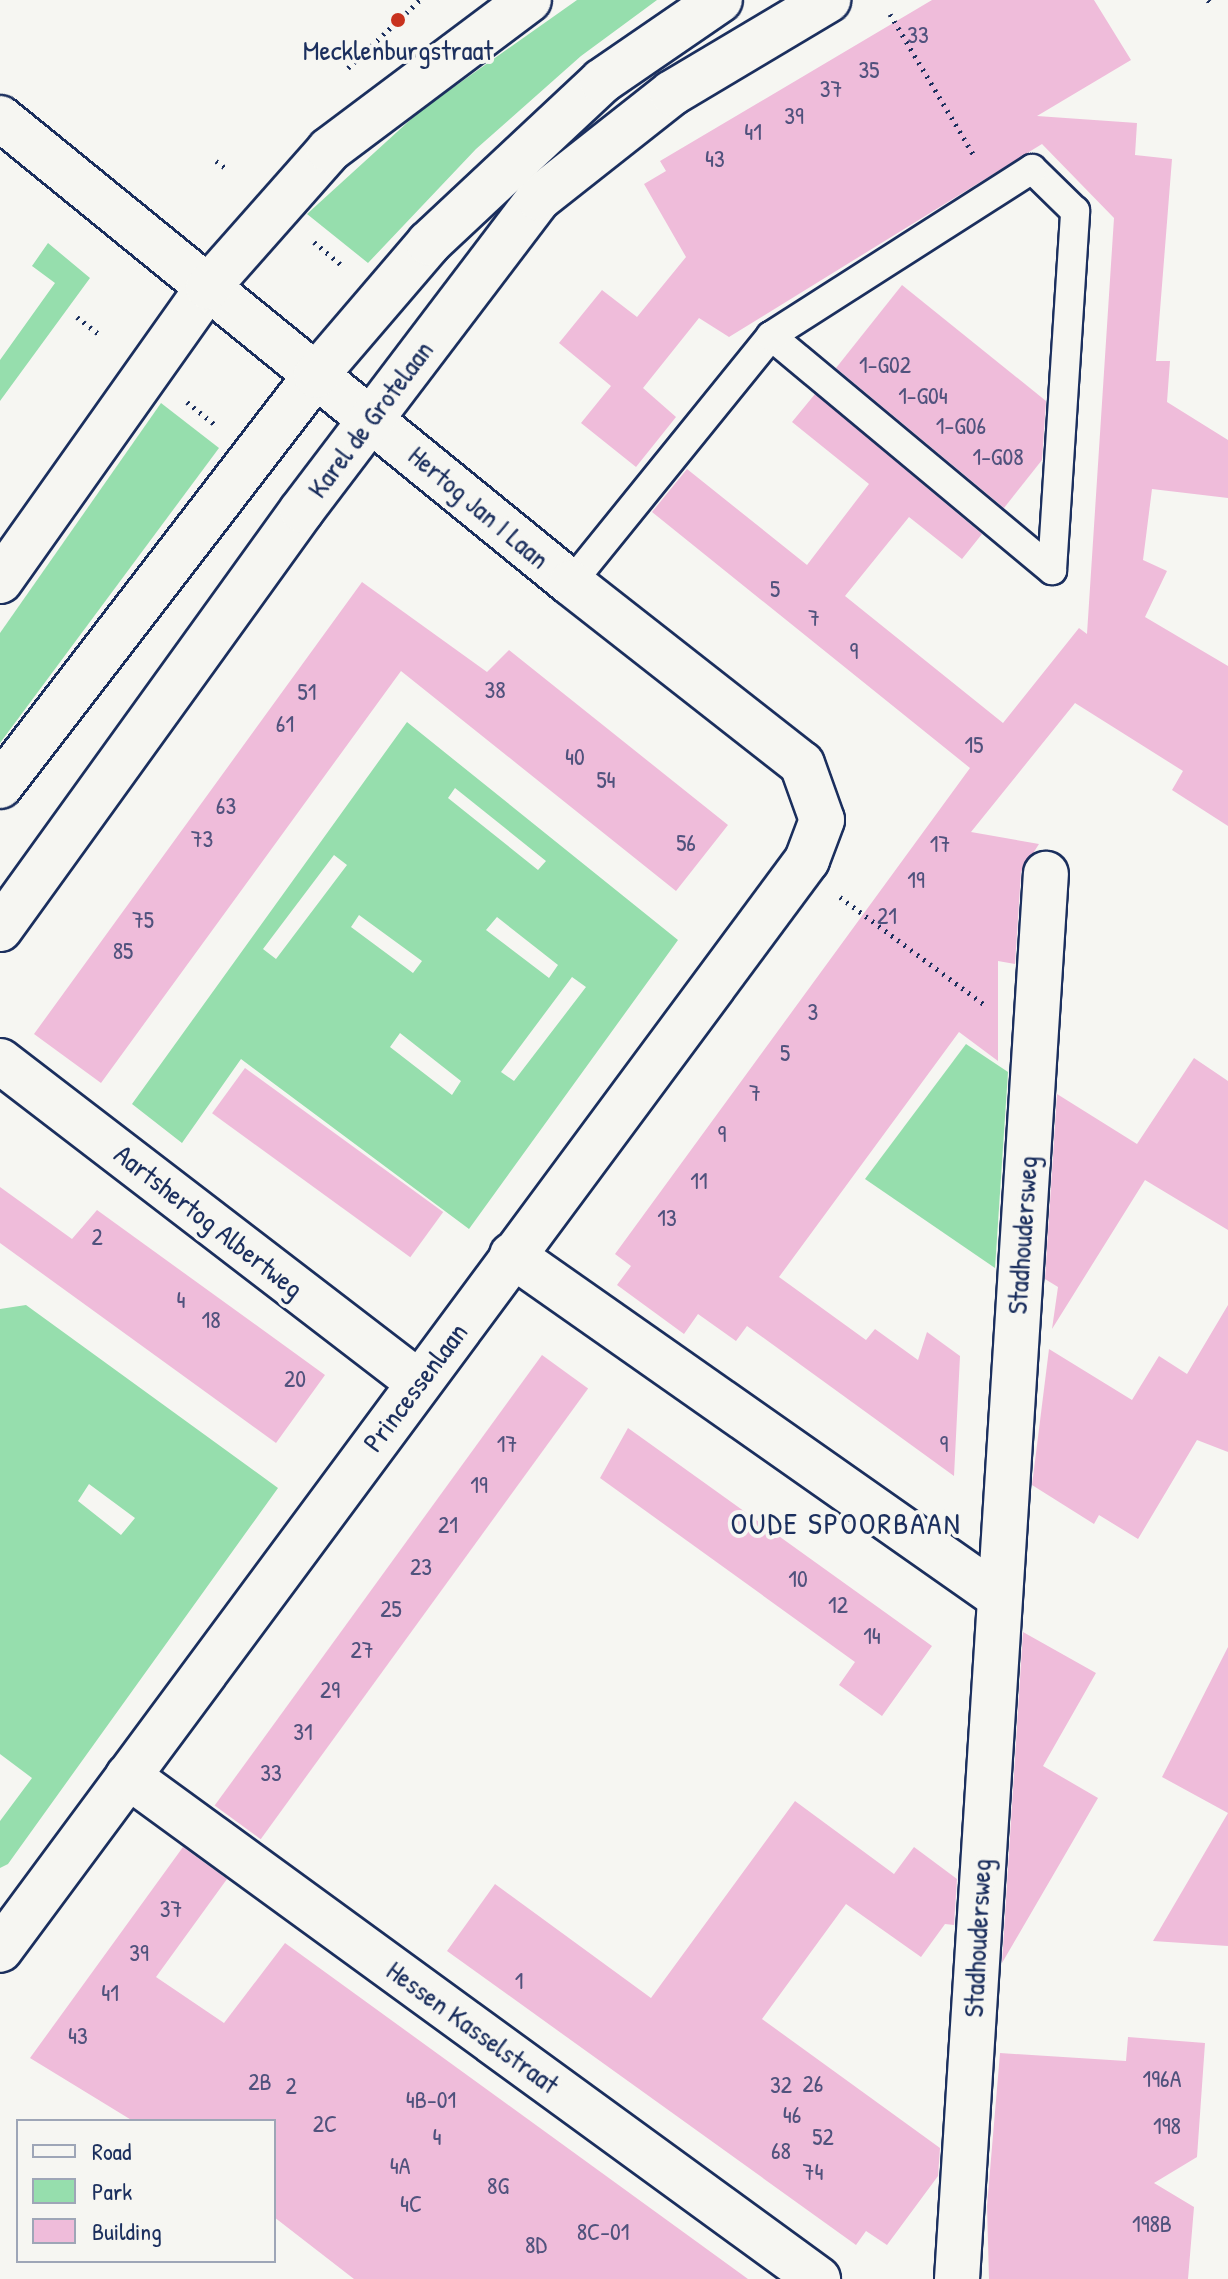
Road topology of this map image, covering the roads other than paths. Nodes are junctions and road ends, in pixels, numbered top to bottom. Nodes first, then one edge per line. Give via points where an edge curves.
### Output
1 (529, 0) edge
2 (720, 0) edge
3 (828, 0) edge
4 (0, 118) edge
5 (208, 287) junction
6 (771, 336) junction
7 (316, 375) junction
8 (374, 420) junction
9 (0, 581) edge
10 (571, 583) junction
11 (0, 786) edge
12 (822, 820) joint
13 (1046, 874) dead end
14 (0, 929) edge
15 (0, 1061) edge
16 (512, 1255) junction
17 (418, 1382) junction
18 (998, 1596) junction
19 (128, 1776) junction
20 (3, 1941) edge
21 (818, 2279) edge
22 (957, 2279) edge

1 - 5 street via 329,150
2 - 7 street via 602,81 429,243
3 - 8 street, Karel de Grotelaan via 672,93 557,182 426,344
4 - 5 street, Hertog Jan I Laan
5 - 7 street, Hertog Jan I Laan
5 - 9 street
6 - 6 lane via 1052,570 1075,211 1032,169
6 - 10 lane
7 - 8 street, Hertog Jan I Laan
7 - 11 street
8 - 10 street, Hertog Jan I Laan
8 - 14 street, Karel de Grotelaan via 302,510
10 - 12 street, Hertog Jan I Laan via 802,764
12 - 16 street, Princessenlaan via 801,868
13 - 18 street, Stadhoudersweg
15 - 17 street, Aartshertog Albertweg
16 - 17 street, Princessenlaan
16 - 18 street
17 - 19 street, Princessenlaan
18 - 22 street, Stadhoudersweg
19 - 20 street, Princessenlaan
19 - 21 street, Hessen Kasselstraat

